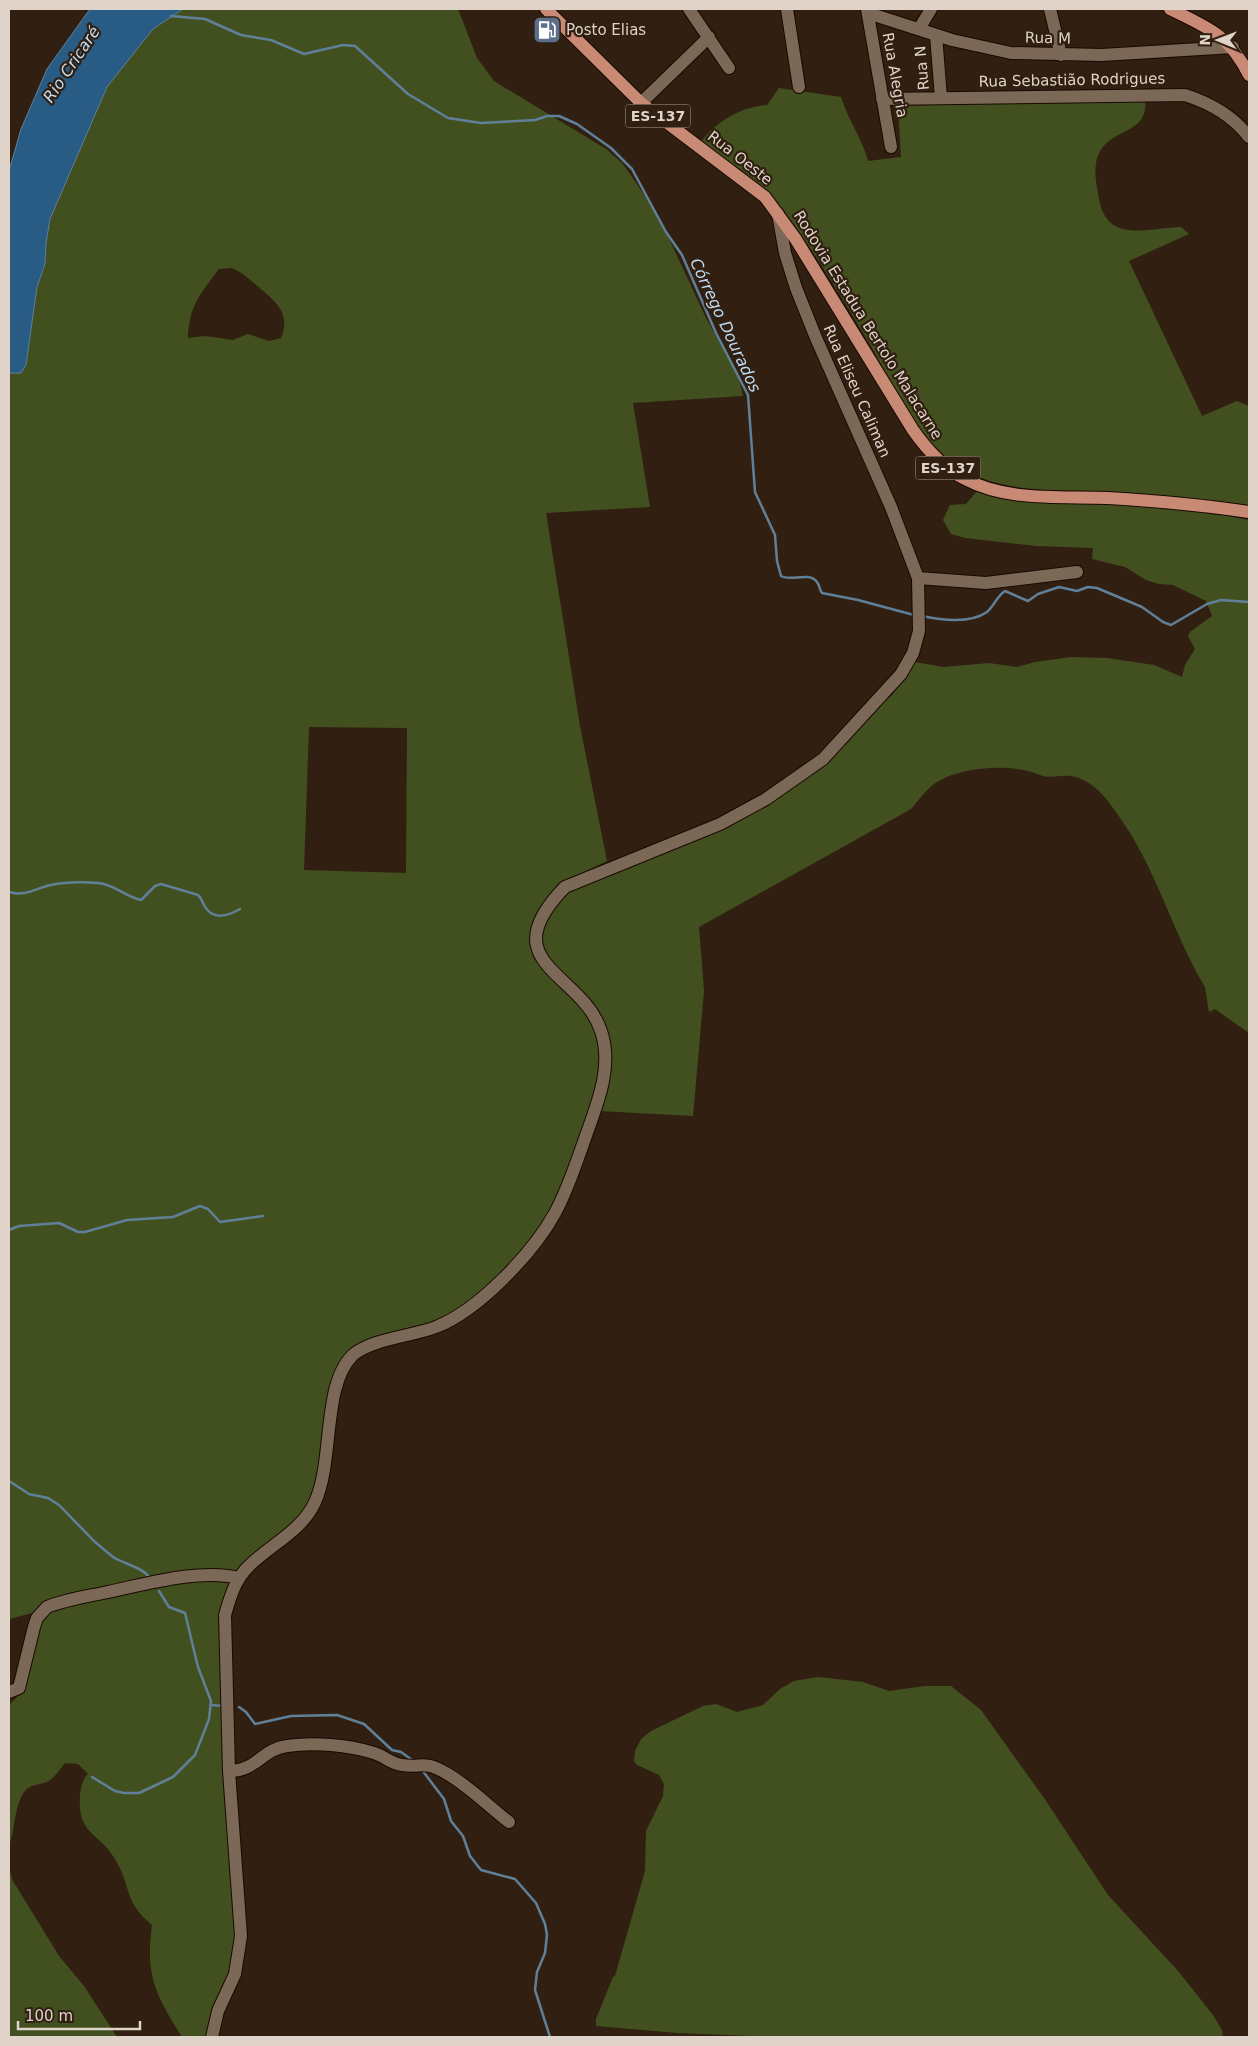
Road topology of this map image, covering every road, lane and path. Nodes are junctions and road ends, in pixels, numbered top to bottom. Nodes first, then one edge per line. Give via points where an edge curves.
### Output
1 (546, 9) edge
2 (689, 9) edge
3 (787, 9) edge
4 (931, 9) edge
5 (1050, 9) edge
6 (1170, 9) edge
7 (867, 11) edge
8 (919, 29) junction
9 (936, 34) junction
10 (709, 36) junction
11 (1233, 47) junction
12 (1061, 55) junction
13 (729, 68) dead end
14 (1249, 74) edge
15 (799, 87) dead end
16 (942, 98) junction
17 (882, 99) junction
18 (641, 103) junction
19 (1249, 137) edge
20 (891, 147) dead end
21 (778, 214) junction
22 (1249, 512) edge
23 (1077, 572) dead end
24 (918, 578) junction
25 (239, 1578) junction
26 (9, 1692) edge
27 (229, 1771) junction
28 (509, 1822) dead end
29 (212, 2037) edge

1 - 18 main road, Rua Oeste / ES-137
2 - 10 street
3 - 15 street
4 - 8 street
5 - 12 street
6 - 11 main road via 1206,27
7 - 8 street, Rua M
7 - 17 street, Rua Alegria
8 - 9 street, Rua M
9 - 12 street, Rua M via 1011,53
9 - 16 street, Rua N
10 - 13 street
10 - 18 street
11 - 12 street, Rua M
11 - 14 main road
16 - 17 street, Rua Sebastião Rodrigues
16 - 19 street, Rua Sebastião Rodrigues via 1185,95 1227,116
17 - 20 street, Rua Alegria
18 - 21 main road, Rua Oeste / ES-137 via 753,186
21 - 22 main road, Rodovia Estadua Bertolo Malacarne / ES-137 via 831,294 913,430 939,461 965,479 1013,494 1176,502
21 - 24 street, Rua Eliseu Caliman via 785,253 800,296
23 - 24 street via 986,583
24 - 25 street, Rua Eliseu Caliman via 919,616 912,653 901,674 823,759 766,799 720,824 585,877 565,887 551,901 540,921 536,939 539,955 548,969 592,1012 605,1049 605,1072 599,1096 557,1211 516,1264 471,1308 450,1322 367,1347 353,1355 336,1384 327,1459 315,1503 294,1530 248,1566
25 - 26 street via 207,1575 154,1583 47,1607 37,1618 19,1688
25 - 27 street, Rua Eliseu Caliman via 225,1616
27 - 28 street via 242,1771 272,1751 289,1746 328,1746 364,1751 402,1765 435,1767
27 - 29 street, Rua Eliseu Caliman via 241,1936 235,1974 218,2011

